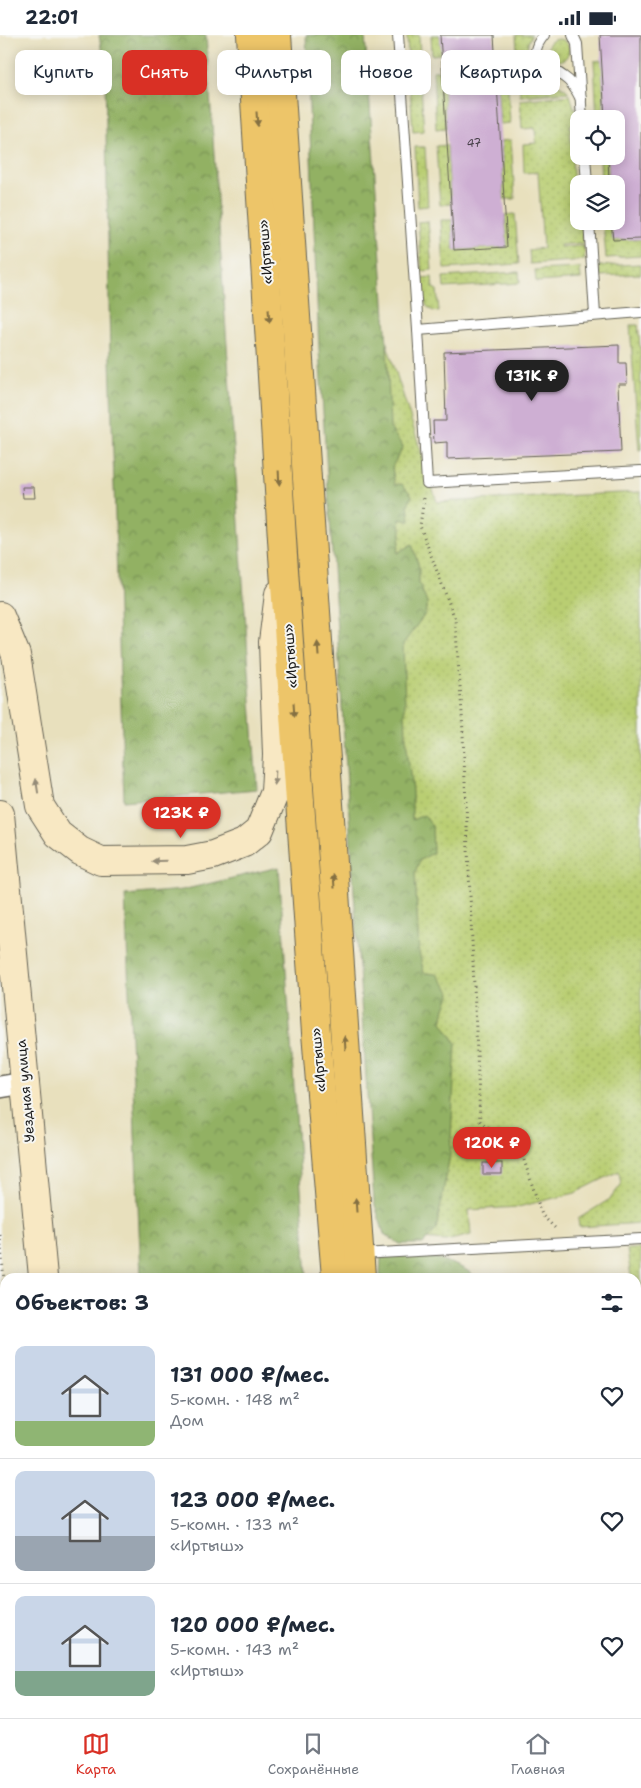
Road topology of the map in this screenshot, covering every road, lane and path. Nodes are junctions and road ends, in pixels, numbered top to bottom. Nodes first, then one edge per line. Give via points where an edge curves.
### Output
1 (251, 35) edge
2 (277, 35) edge
3 (398, 35) edge
4 (544, 35) edge
5 (573, 35) edge
6 (581, 99) junction
7 (582, 110) edge
8 (590, 230) edge
9 (641, 312) edge
10 (596, 315) junction
11 (418, 330) junction
12 (641, 471) edge
13 (427, 483) junction
14 (283, 555) junction
15 (0, 616) edge
16 (0, 814) edge
17 (12, 1085) edge
18 (0, 1235) edge
19 (641, 1239) edge
20 (571, 1244) junction
21 (360, 1266) edge
22 (3, 1273) edge
23 (42, 1273) edge
24 (336, 1273) edge

1 -> 14 highway, «Иртыш»
21 -> 2 highway, «Иртыш»
3 - 11 lane
4 - 6 lane via 538,43 536,55 540,64 566,77
5 - 6 lane via 577,44
6 - 7 lane
8 - 10 lane
9 - 10 lane
10 - 11 lane
11 - 13 lane
12 - 13 lane
13 - 20 path via 420,526 455,619 480,1121 522,1154 542,1215
14 -> 15 street via 273,642 275,792 258,831 244,843 213,855 187,860 101,861 80,851 58,834 40,806 16,655
14 -> 24 highway, «Иртыш»
16 - 17 street, Уездная улица
17 - 23 street, Уездная улица
18 - 22 path
19 - 20 lane
20 - 21 lane

